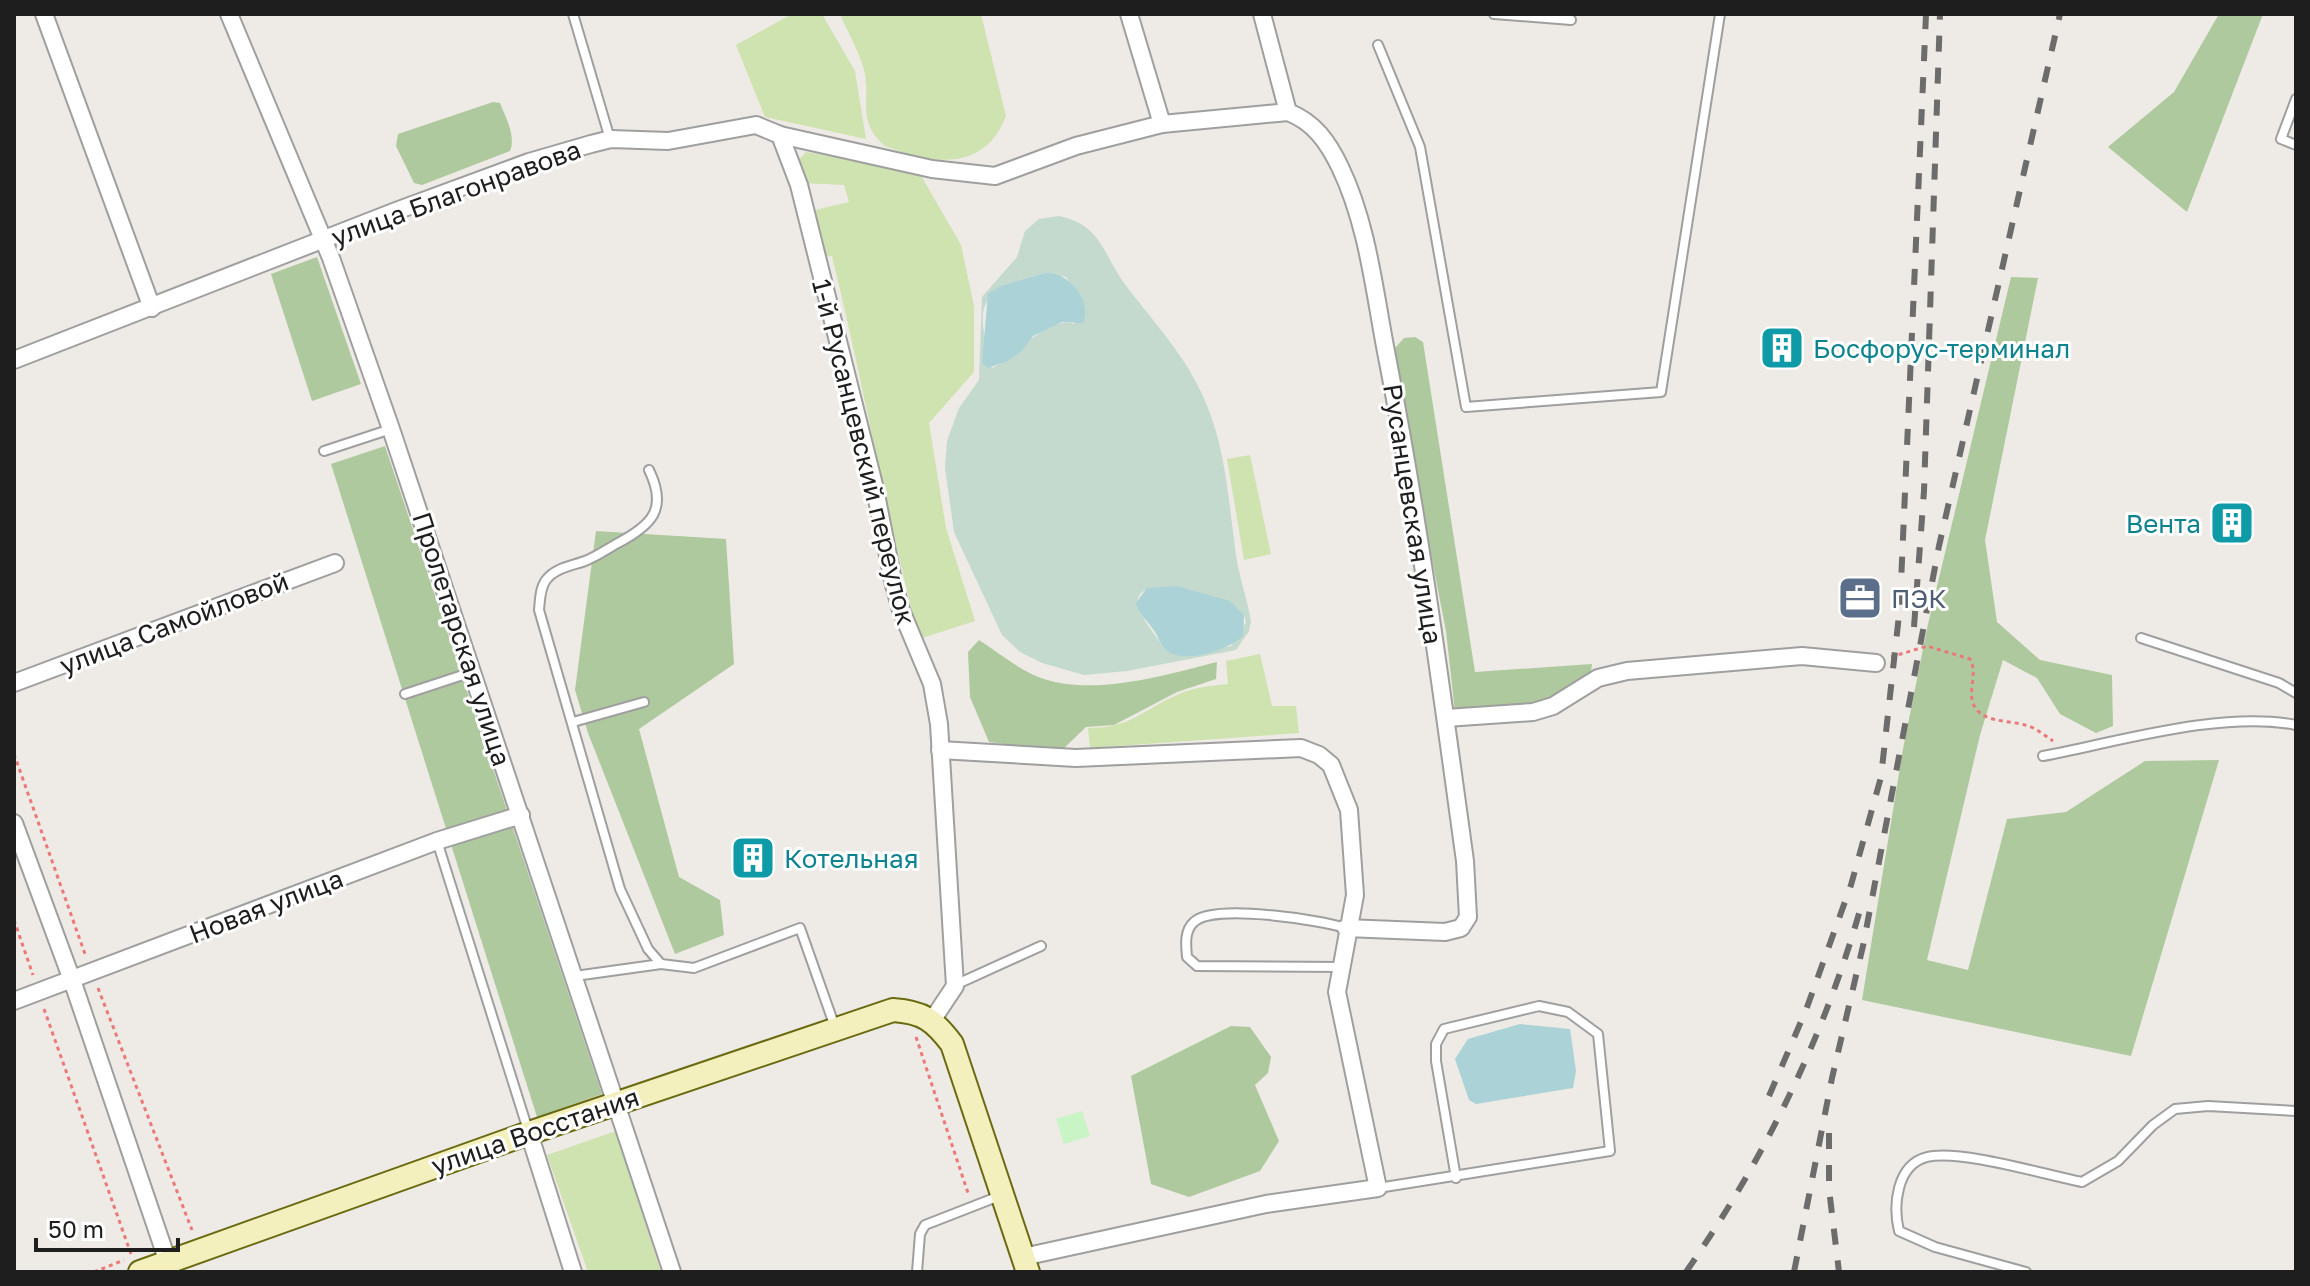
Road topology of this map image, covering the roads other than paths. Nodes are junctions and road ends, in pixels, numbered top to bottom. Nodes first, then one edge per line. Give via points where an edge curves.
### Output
1 (44, 14) edge
2 (229, 14) edge
3 (573, 14) edge
4 (1129, 14) edge
5 (1262, 14) edge
6 (1494, 14) edge
7 (1720, 14) edge
8 (1571, 20) dead end
9 (1378, 45) dead end
10 (2296, 99) edge
11 (1288, 112) junction
12 (1162, 124) junction
13 (780, 135) junction
14 (611, 139) junction
15 (2296, 145) edge
16 (323, 242) junction
17 (152, 308) junction
18 (14, 360) edge
19 (391, 429) junction
20 (324, 451) dead end
21 (649, 470) dead end
22 (335, 563) dead end
23 (2141, 638) dead end
24 (1876, 663) road end
25 (473, 671) junction
26 (14, 683) edge
27 (2296, 693) edge
28 (405, 694) dead end
29 (644, 702) dead end
30 (1446, 718) junction
31 (573, 722) junction
32 (2296, 725) edge
33 (940, 750) junction
34 (2043, 756) dead end
35 (521, 815) junction
36 (14, 823) edge
37 (437, 841) junction
38 (1346, 928) junction
39 (1041, 946) dead end
40 (661, 964) junction
41 (1341, 967) junction
42 (575, 976) junction
43 (72, 980) junction
44 (955, 986) junction
45 (14, 1001) edge
46 (933, 1019) junction
47 (835, 1028) junction
48 (616, 1103) junction
49 (2296, 1111) edge
50 (529, 1133) junction
51 (1456, 1178) junction
52 (1378, 1188) junction
53 (1003, 1195) junction
54 (1026, 1265) edge
55 (170, 1266) edge
56 (140, 1272) edge
57 (573, 1272) edge
58 (672, 1272) edge
59 (917, 1272) edge
60 (2026, 1272) edge

1 - 17 street
2 - 16 street, Пролетарская улица
3 - 14 lane
4 - 12 street
5 - 11 street
6 - 8 lane
7 - 9 lane via 1661,392 1466,407 1420,147
10 - 15 lane via 2281,139
11 - 12 street, улица Благонравова
11 - 30 street, Русанцевская улица via 1321,134 1360,221 1412,489
12 - 13 street, улица Благонравова via 1076,146 995,176 932,169
13 - 14 street, улица Благонравова via 756,125 668,141
13 - 33 street, 1-й Русанцевский переулок via 799,185 893,581 932,684
14 - 16 street, улица Благонравова via 529,162
16 - 17 street, улица Благонравова
16 - 19 street, Пролетарская улица
17 - 18 street, улица Благонравова
19 - 20 lane
19 - 25 street, Пролетарская улица
21 - 31 lane via 658,493 645,529 547,577 542,587 542,626
22 - 26 street, улица Самойловой
23 - 27 lane
24 - 30 street via 1802,656 1627,671 1598,678 1533,712
25 - 28 lane
25 - 35 street, Пролетарская улица
29 - 31 lane
30 - 38 street, Русанцевская улица via 1468,917 1461,928 1445,932
31 - 40 lane via 620,889 648,949
32 - 34 lane via 2269,720 2219,724
33 - 38 street via 1076,758 1310,750 1331,765 1349,810 1355,895
33 - 44 street, 1-й Русанцевский переулок
35 - 37 street, Новая улица
35 - 42 street, Пролетарская улица
36 - 43 street
37 - 43 street, Новая улица
37 - 50 lane
38 - 41 street
38 - 41 lane via 1315,919 1214,914 1197,919 1186,939 1187,957 1197,966
39 - 44 lane
40 - 42 lane
40 - 47 lane via 694,968 800,928
41 - 52 street via 1337,992
42 - 48 street, Пролетарская улица
43 - 45 street, Новая улица
43 - 55 street
44 - 46 street
46 - 47 street, улица Восстания via 893,1010
46 - 53 street via 952,1044
47 - 48 street, улица Восстания
48 - 50 street, улица Восстания
48 - 58 street, Пролетарская улица
49 - 60 lane via 2175,1109 2118,1161 2082,1182 1956,1157 1925,1157 1904,1176 1894,1208 1899,1231 1935,1247
50 - 55 street, улица Восстания via 198,1250
50 - 57 street
51 - 51 lane via 1610,1151 1598,1034 1568,1012 1539,1006 1444,1029 1436,1044 1436,1061
51 - 52 lane
52 - 54 street via 1266,1204
53 - 54 street
53 - 59 lane via 925,1225
55 - 56 street, улица Восстания

